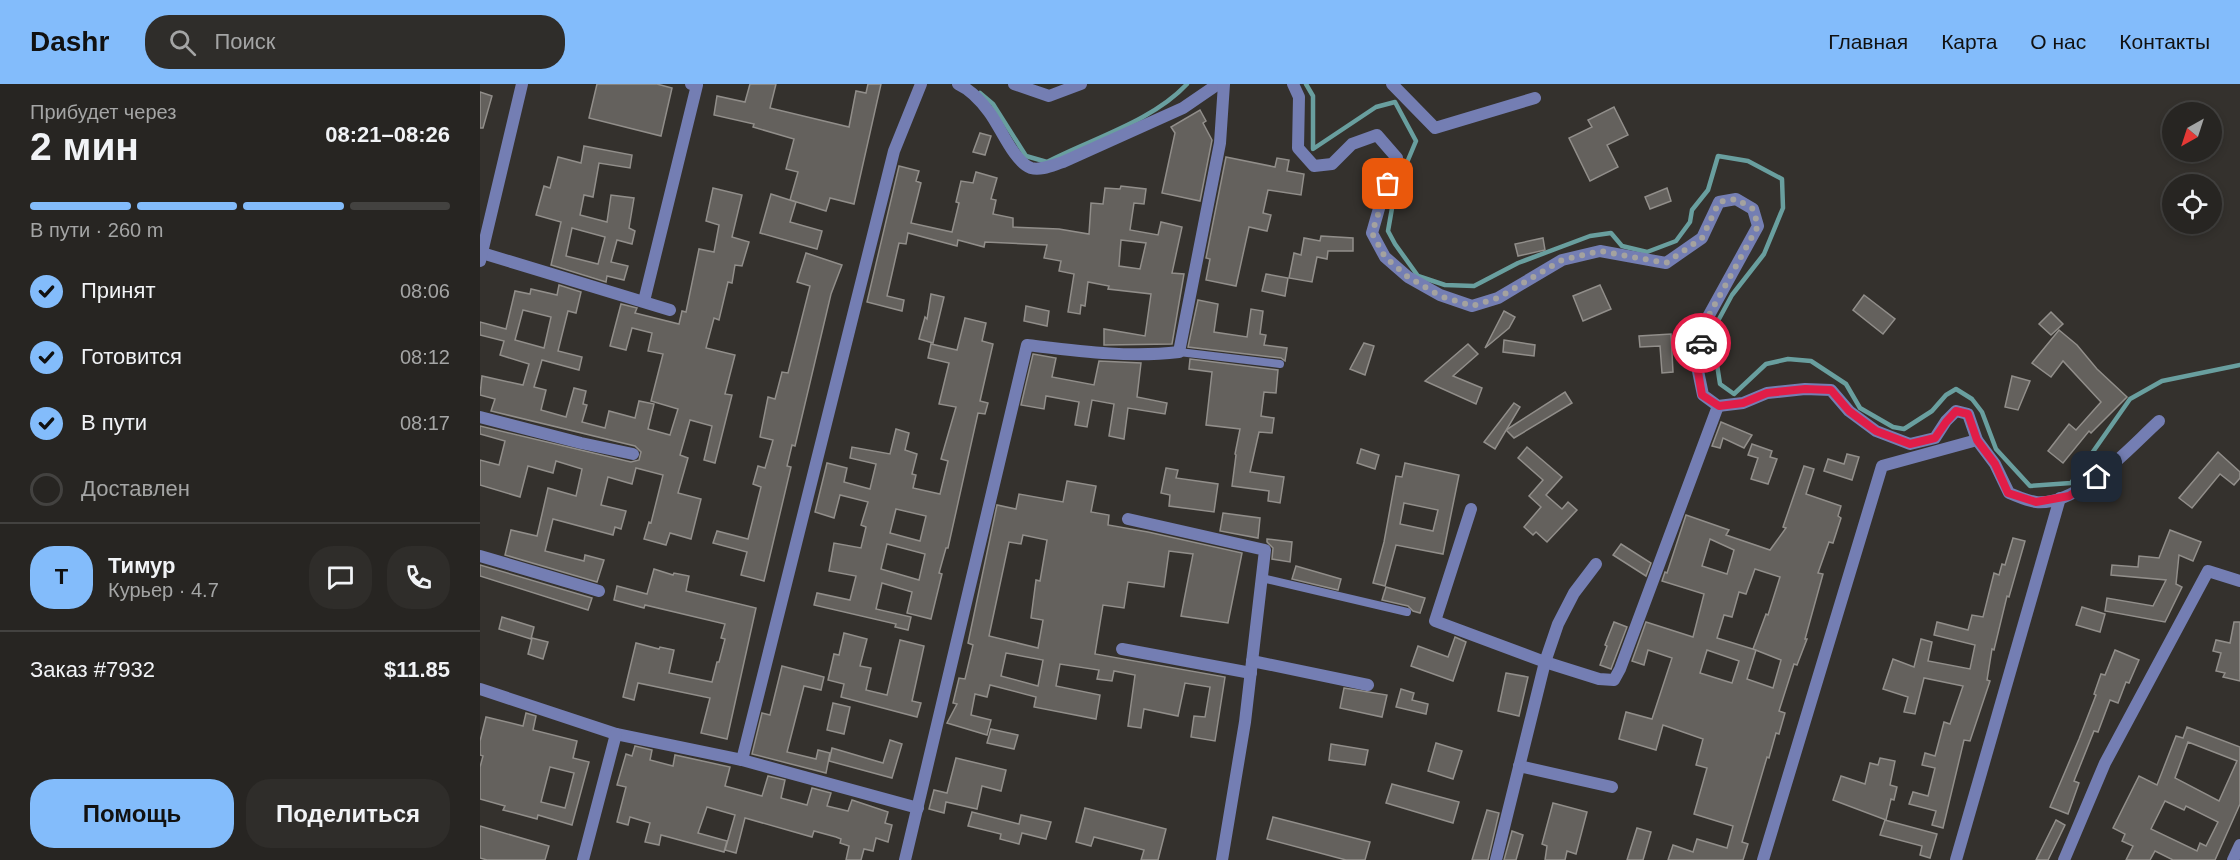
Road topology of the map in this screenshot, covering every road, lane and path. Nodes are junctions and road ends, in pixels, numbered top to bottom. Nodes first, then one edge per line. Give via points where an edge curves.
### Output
1 (522, 84) edge
2 (691, 84) edge
3 (921, 84) edge
4 (958, 84) edge
5 (1014, 84) edge
6 (1081, 84) edge
7 (1218, 84) edge
8 (1224, 84) edge
9 (1293, 84) edge
10 (1392, 84) edge
11 (1535, 98) dead end
12 (481, 257) edge
13 (644, 302) junction
14 (670, 310) dead end
15 (1179, 352) junction
16 (1280, 364) dead end
17 (1719, 406) junction
18 (480, 417) edge
19 (2159, 421) dead end
20 (1977, 440) junction
21 (633, 454) dead end
22 (2060, 498) junction
23 (1471, 509) dead end
24 (1128, 519) dead end
25 (480, 556) edge
26 (1596, 564) dead end
27 (1262, 578) junction
28 (2240, 580) edge
29 (599, 591) dead end
30 (1407, 612) dead end
31 (1122, 649) dead end
32 (1545, 662) junction
33 (1252, 667) junction
34 (1368, 685) dead end
35 (480, 689) edge
36 (616, 734) junction
37 (742, 760) junction
38 (1519, 766) junction
39 (1612, 787) dead end
40 (918, 808) junction
41 (2240, 845) edge
42 (583, 860) edge
43 (905, 860) edge
44 (1222, 860) edge
45 (1496, 860) edge
46 (1763, 860) edge
47 (1956, 860) edge
48 (2064, 860) edge
49 (2233, 860) edge

1 - 12 street
2 - 13 street via 697,85
3 - 37 street via 894,151
4 - 7 street via 969,89 990,112 1017,157 1030,168 1042,168 1184,108
5 - 6 street via 1049,96
8 - 15 street via 1220,143
9 - 17 street via 1299,97 1298,148 1314,166 1332,164 1352,144 1377,135 1397,158 1372,233 1385,257 1408,277 1440,296 1472,306 1498,298 1562,260 1600,251 1666,263 1702,238 1719,202 1736,199 1753,209 1758,226 1703,326 1697,366 1702,395
10 - 11 street via 1436,128
12 - 13 street
13 - 14 street
15 - 16 lane
15 - 40 street via 1122,355 1027,345
17 - 20 street via 1743,403 1767,393 1831,390 1849,411 1876,431 1910,444 1935,438 1956,411 1968,414
17 - 32 street via 1614,680
18 - 21 street
19 - 22 street via 2097,477
20 - 22 street via 1995,464 2008,493 2036,502
20 - 46 street via 1882,466
22 - 47 street
23 - 32 street via 1435,621
24 - 27 street via 1266,550
25 - 29 street
26 - 32 street via 1574,593
27 - 30 lane
27 - 33 street
28 - 48 street via 2208,571 2105,763
31 - 33 street
32 - 38 street
33 - 34 street
33 - 44 street
35 - 36 street
36 - 37 street
36 - 42 street
37 - 40 street
38 - 39 street
38 - 45 street
40 - 43 street
41 - 49 street

